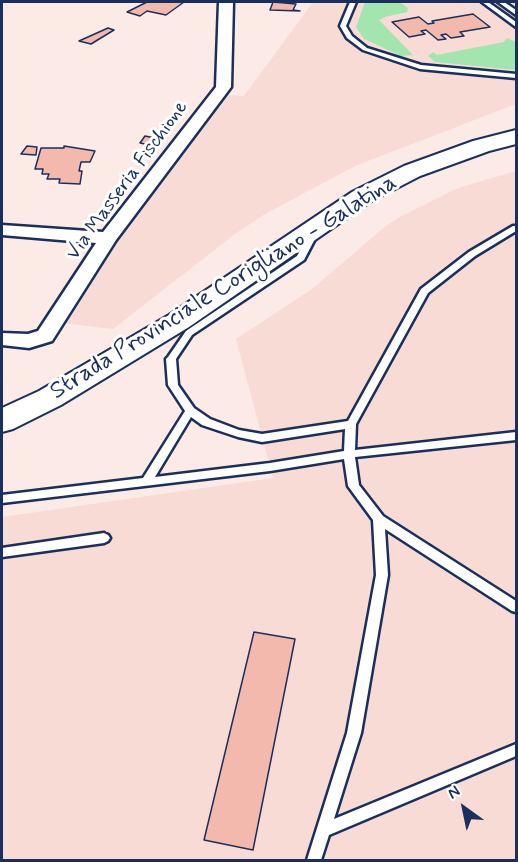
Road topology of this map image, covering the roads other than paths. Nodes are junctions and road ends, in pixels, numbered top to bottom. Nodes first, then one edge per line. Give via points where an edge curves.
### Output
1 (226, 2) edge
2 (353, 2) edge
3 (485, 2) edge
4 (501, 2) edge
5 (516, 13) edge
6 (516, 25) edge
7 (516, 76) edge
8 (516, 137) edge
9 (317, 227) junction
10 (516, 228) edge
11 (2, 230) edge
12 (108, 238) junction
13 (2, 339) edge
14 (190, 411) junction
15 (2, 421) edge
16 (351, 424) junction
17 (516, 436) edge
18 (348, 454) junction
19 (146, 482) junction
20 (2, 499) edge
21 (379, 519) junction
22 (104, 538) dead end
23 (2, 553) edge
24 (516, 607) edge
25 (516, 750) edge
26 (325, 830) junction
27 (314, 861) edge

1 - 12 street, Via Masseria Fischione via 224,87
2 - 7 lane via 343,26 349,37 365,49 420,67
3 - 6 lane
4 - 5 lane
8 - 9 main road, Strada Provinciale Corigliano - Galatina via 412,171 361,197
9 - 14 lane via 301,258 189,333 171,359 173,385
9 - 15 main road, Strada Provinciale Corigliano - Galatina via 179,321 50,398
10 - 16 lane via 472,254 424,291
11 - 12 street
12 - 13 street, Via Masseria Fischione via 45,336 29,341
14 - 16 lane via 206,422 238,434 262,438
14 - 19 lane
16 - 18 lane
17 - 18 lane
18 - 19 lane
18 - 21 lane via 354,486
19 - 20 lane
21 - 24 lane
21 - 26 lane via 382,575 354,733
22 - 23 lane
25 - 26 lane
26 - 27 lane

